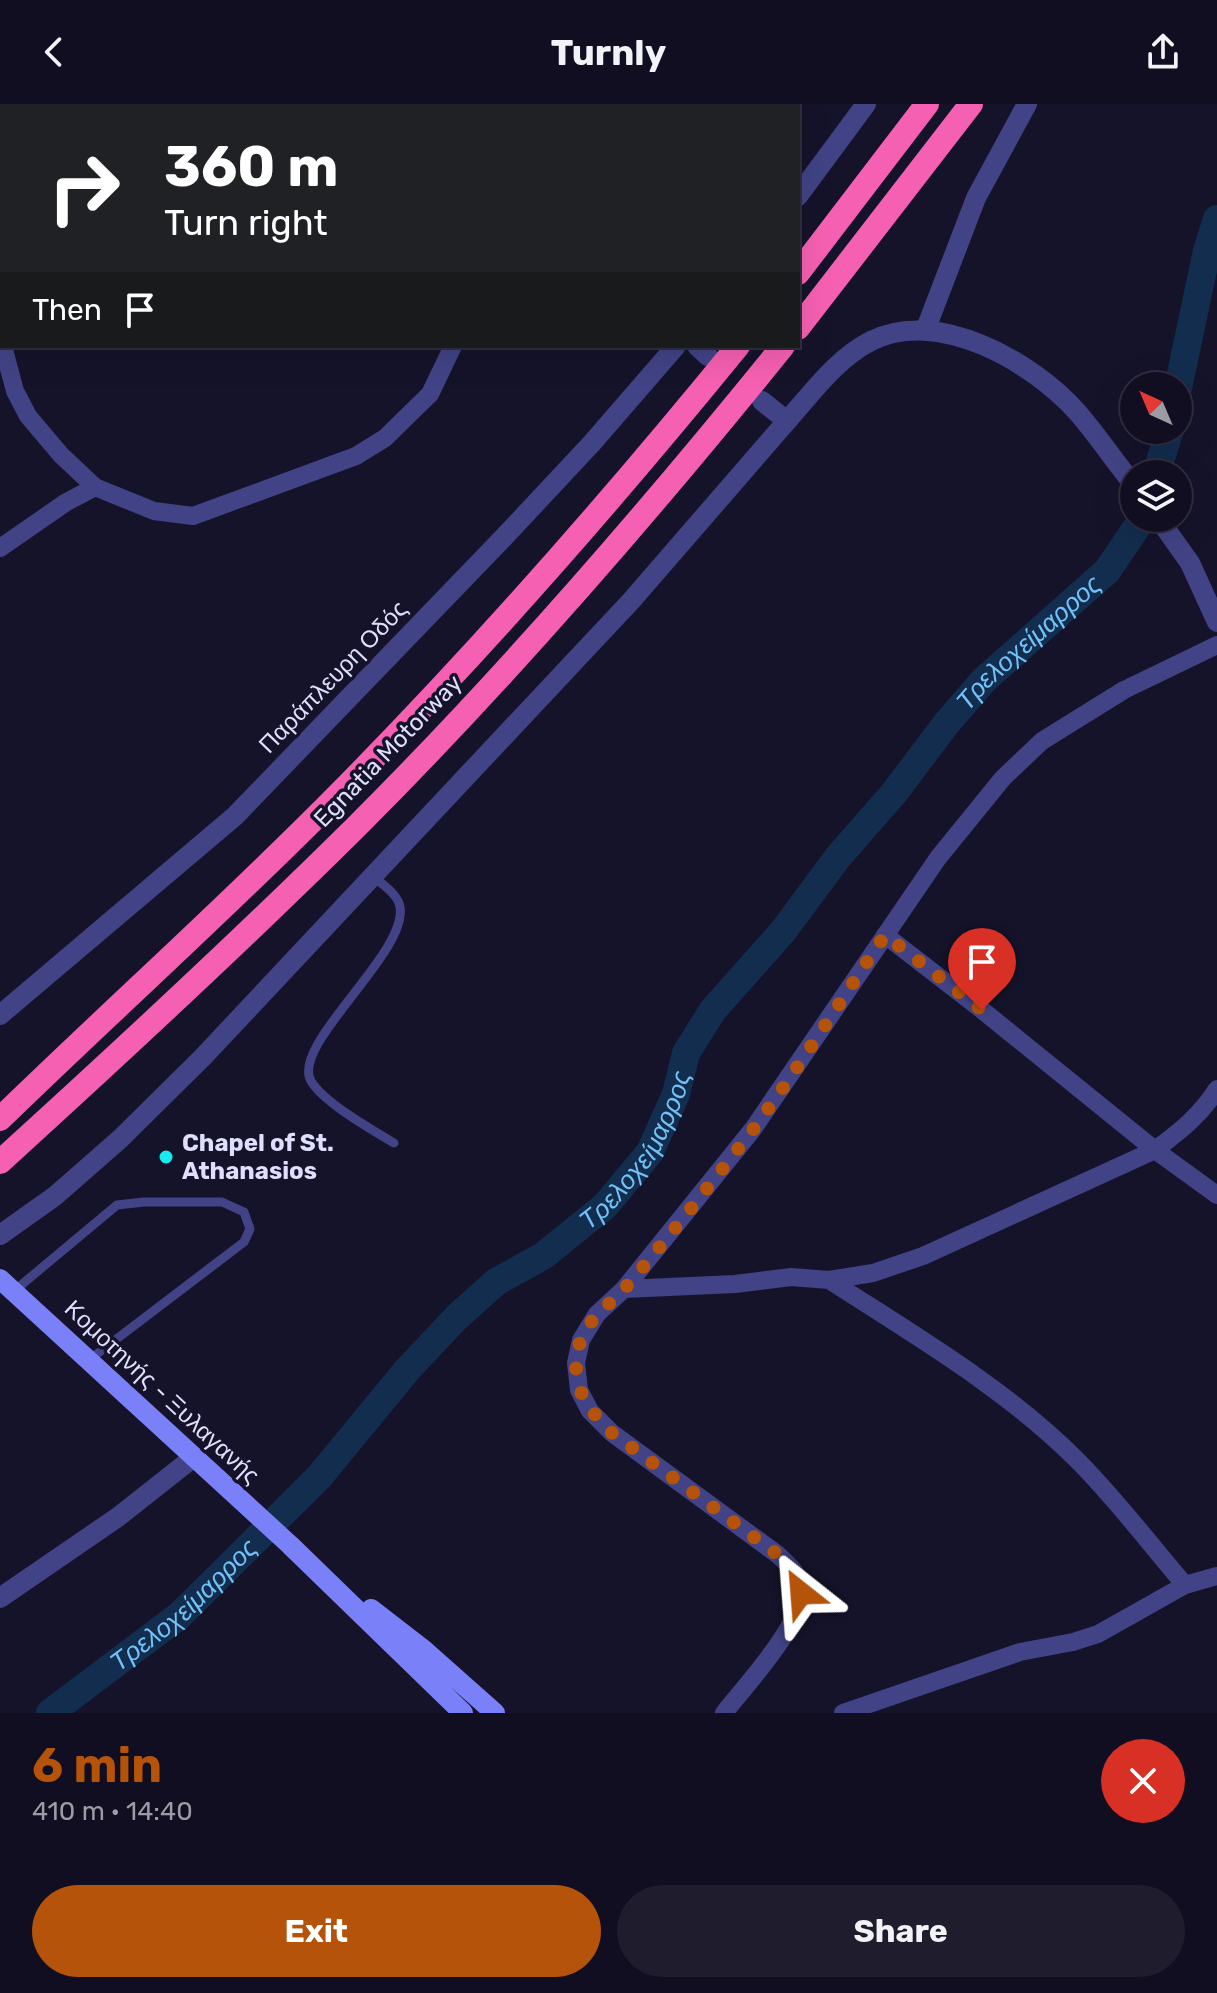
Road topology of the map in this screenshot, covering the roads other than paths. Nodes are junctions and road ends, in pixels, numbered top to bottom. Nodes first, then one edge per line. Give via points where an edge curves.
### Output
1 (866, 104) edge
2 (927, 104) edge
3 (971, 104) edge
4 (1027, 104) edge
5 (800, 193) edge
6 (800, 270) edge
7 (800, 325) edge
8 (925, 331) junction
9 (3, 348) edge
10 (452, 348) edge
11 (674, 348) edge
12 (736, 348) edge
13 (781, 348) edge
14 (762, 401) dead end
15 (787, 421) junction
16 (1120, 467) edge
17 (95, 487) junction
18 (1168, 532) edge
19 (0, 548) edge
20 (1217, 622) edge
21 (1217, 645) edge
22 (372, 876) junction
23 (885, 935) junction
24 (0, 1015) edge
25 (1217, 1089) edge
26 (0, 1119) edge
27 (394, 1143) dead end
28 (1155, 1150) junction
29 (0, 1162) edge
30 (1217, 1195) edge
31 (0, 1235) edge
32 (829, 1280) junction
33 (7, 1285) edge
34 (624, 1289) junction
35 (89, 1360) junction
36 (194, 1457) junction
37 (290, 1545) junction
38 (1217, 1576) edge
39 (1185, 1585) junction
40 (0, 1598) edge
41 (463, 1713) edge
42 (495, 1713) edge
43 (724, 1713) edge
44 (843, 1713) edge

1 - 5 street
2 - 6 highway
3 - 7 highway
4 - 8 street via 976,198
8 - 15 street via 893,334 856,350
8 - 16 street via 963,337 1047,383
9 - 17 street via 28,416
10 - 17 street via 430,394 385,438 356,456 193,516 154,511
11 - 24 street, Παράπλευρη Οδός via 536,502 235,816
12 - 26 highway, Egnatia Motorway via 586,526 345,788
13 - 29 highway, Egnatia Motorway via 614,546 360,823
14 - 15 street
15 - 22 street via 631,601
17 - 19 street
18 - 20 street via 1190,563
21 - 23 street via 1124,690 1042,741 1003,778 938,858
22 - 27 lane via 400,903 397,927 307,1067 325,1096
22 - 31 street via 120,1139
23 - 28 street
23 - 34 street via 753,1129
25 - 28 street via 1187,1125
28 - 30 street
28 - 32 street via 923,1256 873,1273
32 - 34 street via 791,1277
32 - 39 street via 1019,1409 1076,1459
33 - 35 main road, Κομοτηνής - Ξυλαγανής
33 - 35 lane via 117,1205 222,1202 244,1212 250,1229 244,1242
34 - 43 street via 597,1314 581,1340 576,1363 579,1390 590,1411 612,1433 777,1554 801,1585 791,1626
35 - 36 main road, Κομοτηνής - Ξυλαγανής
36 - 37 main road, Κομοτηνής - Ξυλαγανής
36 - 40 street
37 - 41 main road, Κομοτηνής - Ξυλαγανής
37 - 42 main road, Κομοτηνής - Ξυλαγανής
38 - 39 street
39 - 44 street via 1098,1634 1020,1652

